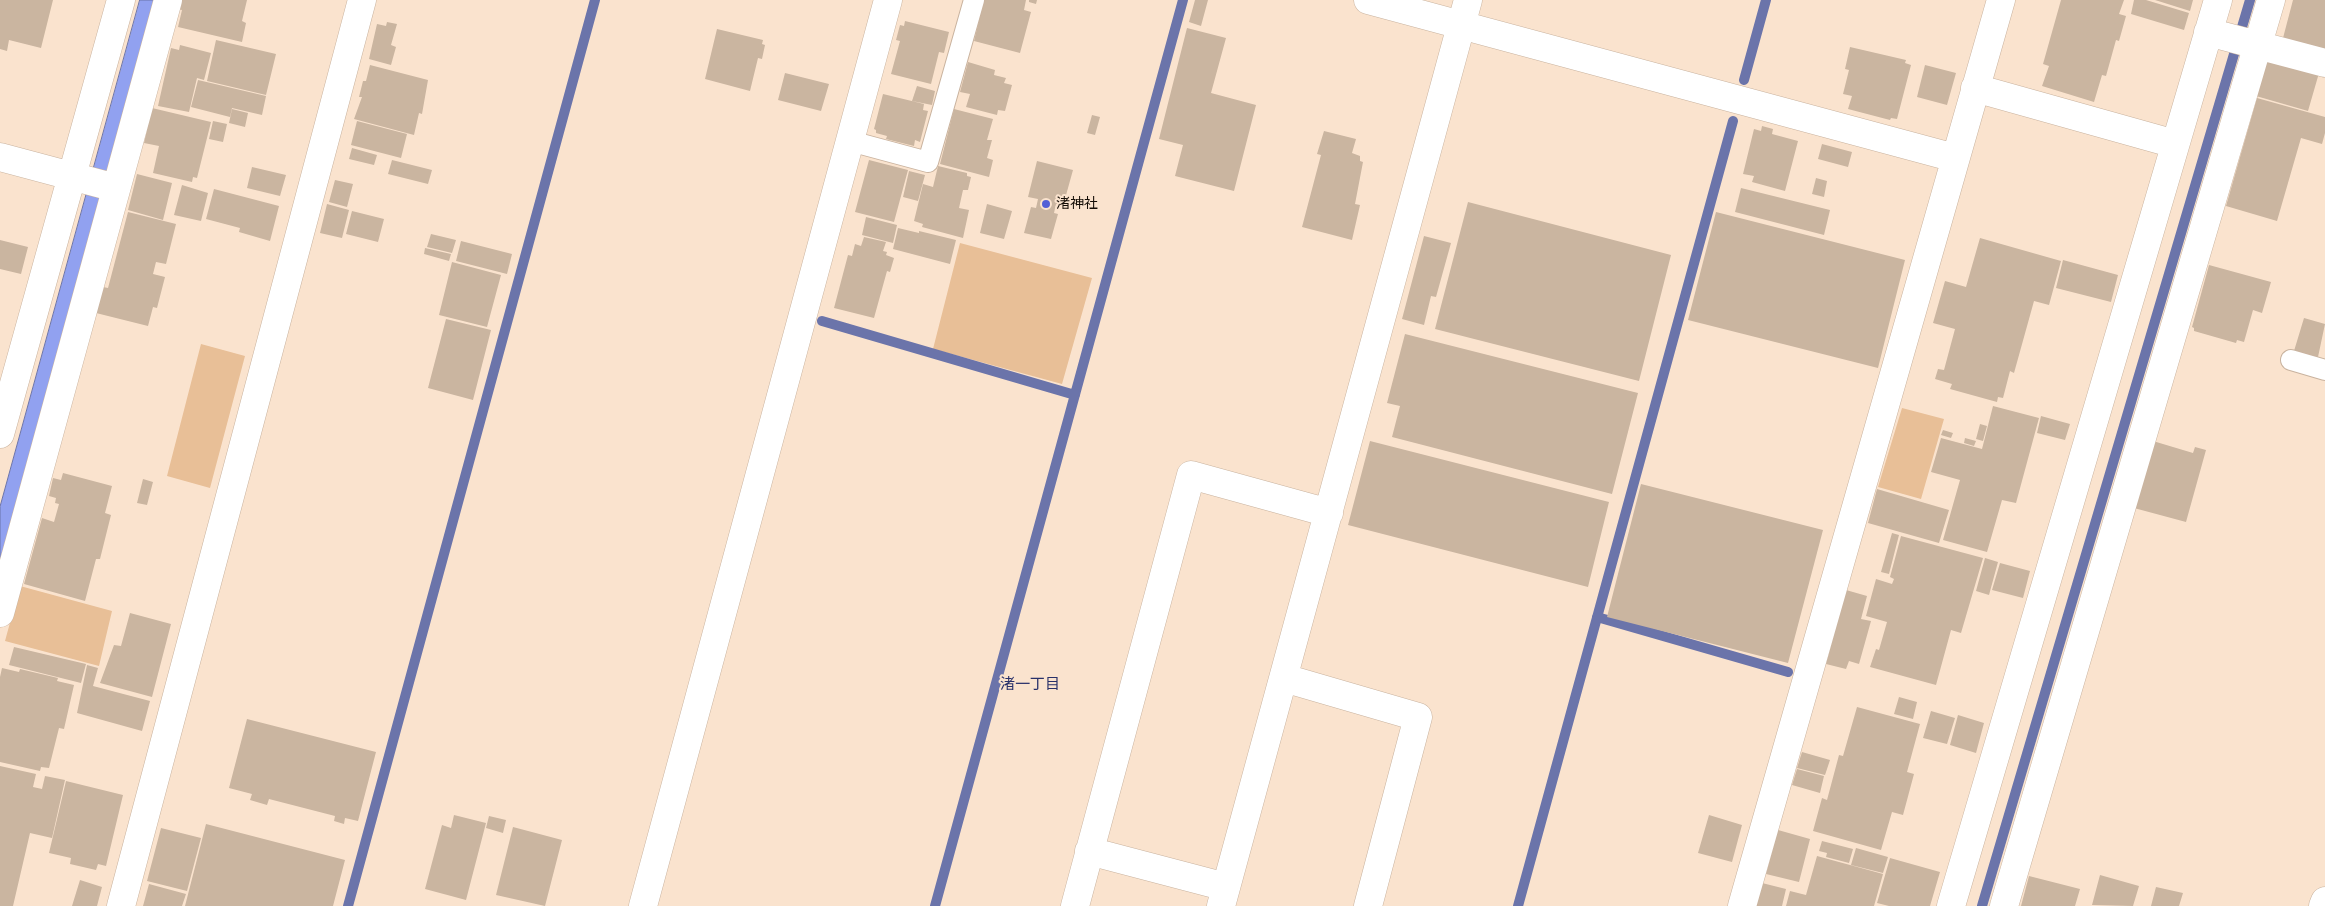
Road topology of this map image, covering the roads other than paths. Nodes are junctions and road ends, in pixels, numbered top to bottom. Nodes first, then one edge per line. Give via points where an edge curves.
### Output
1 (121, 0) edge
2 (168, 0) edge
3 (362, 0) edge
4 (888, 0) edge
5 (974, 0) edge
6 (1368, 0) edge
7 (2001, 0) edge
8 (2218, 0) edge
9 (2271, 0) edge
10 (1464, 12) edge
11 (2235, 39) junction
12 (2325, 63) edge
13 (1975, 88) junction
14 (850, 141) junction
15 (2175, 144) junction
16 (0, 157) edge
17 (1955, 158) junction
18 (95, 182) junction
19 (2291, 360) dead end
20 (2325, 370) edge
21 (0, 434) edge
22 (1329, 513) junction
23 (0, 613) edge
24 (1284, 678) junction
25 (1089, 851) junction
26 (1224, 897) edge
27 (2325, 901) edge
28 (121, 906) edge
29 (643, 906) edge
30 (1075, 906) edge
31 (1368, 906) edge
32 (1742, 906) edge
33 (1951, 906) edge
34 (2004, 906) edge
35 (2323, 906) edge

1 - 18 street
2 - 18 street
3 - 28 street
4 - 14 street
5 - 14 lane via 928,162
6 - 10 street
7 - 13 street
8 - 11 street
9 - 11 street
10 - 17 street
10 - 22 street
11 - 12 street
11 - 15 street
11 - 34 street
13 - 15 street
13 - 17 street
14 - 29 street
15 - 33 street
16 - 18 street
17 - 32 street
18 - 21 street
18 - 23 street
19 - 20 lane
22 - 24 street
22 - 25 street via 1191,475
24 - 26 street
24 - 31 street via 1418,717
25 - 26 street
25 - 30 street
27 - 35 street

